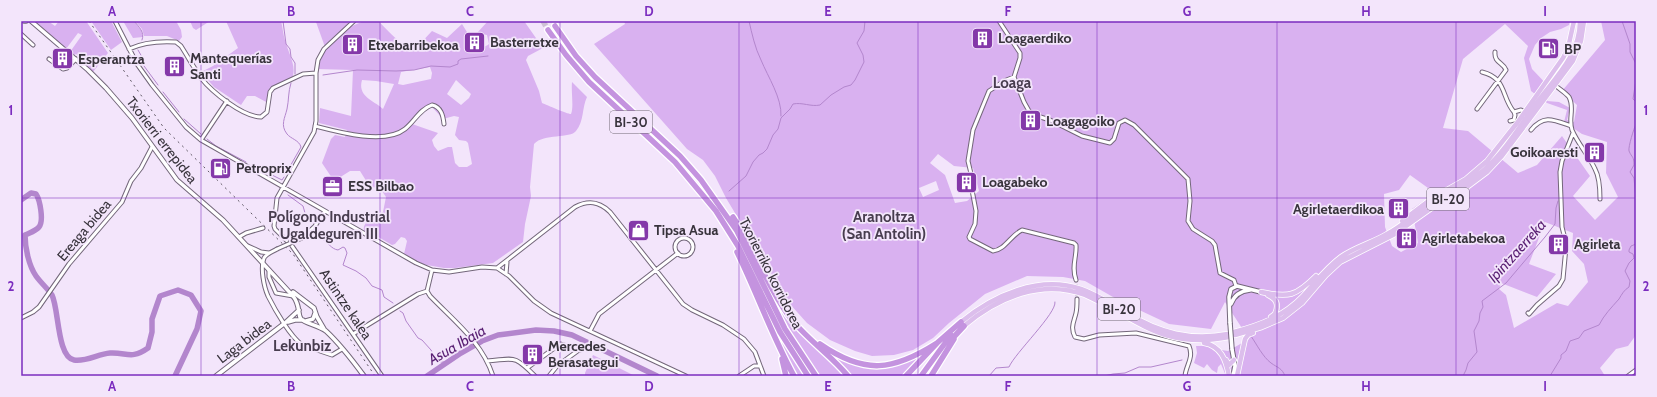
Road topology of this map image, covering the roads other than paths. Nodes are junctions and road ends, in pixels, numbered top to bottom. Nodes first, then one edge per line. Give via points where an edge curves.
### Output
1 (31, 21) edge
2 (115, 21) edge
3 (354, 21) edge
4 (999, 21) edge
5 (1574, 21) edge
6 (1580, 21) edge
7 (1584, 21) edge
8 (555, 26) tunnel mouth
9 (548, 30) tunnel mouth
10 (21, 34) edge
11 (33, 45) dead end
12 (129, 49) junction
13 (1495, 52) dead end
14 (49, 59) dead end
15 (76, 59) junction
16 (1482, 72) dead end
17 (316, 73) junction
18 (1014, 77) junction
19 (1499, 81) junction
20 (1555, 85) junction
21 (227, 101) junction
22 (1477, 109) dead end
23 (1514, 112) junction
24 (1525, 112) junction
25 (1512, 121) dead end
26 (444, 124) dead end
27 (315, 126) junction
28 (1571, 126) junction
29 (1531, 130) dead end
30 (1573, 133) junction
31 (201, 140) junction
32 (152, 147) junction
33 (701, 180) junction
34 (283, 187) junction
35 (1600, 199) dead end
36 (325, 211) junction
37 (716, 211) junction
38 (263, 228) dead end
39 (1384, 236) junction
40 (239, 237) junction
41 (287, 241) dead end
42 (247, 245) junction
43 (292, 246) dead end
44 (270, 253) junction
45 (678, 253) junction
46 (1338, 260) junction
47 (506, 262) junction
48 (266, 267) junction
49 (496, 268) junction
50 (432, 270) junction
51 (655, 270) junction
52 (506, 274) junction
53 (1076, 280) tunnel mouth
54 (1236, 286) junction
55 (1255, 290) junction
56 (427, 291) junction
57 (1261, 292) junction
58 (293, 296) junction
59 (1077, 299) tunnel mouth
60 (309, 305) junction
61 (1230, 308) junction
62 (300, 310) junction
63 (315, 312) junction
64 (1528, 313) dead end
65 (21, 318) edge
66 (304, 321) junction
67 (1277, 321) junction
68 (285, 323) junction
69 (963, 324) junction
70 (1260, 325) junction
71 (799, 328) junction
72 (590, 330) junction
73 (327, 332) junction
74 (353, 334) junction
75 (1223, 338) junction
76 (1192, 341) junction
77 (937, 343) junction
78 (778, 345) junction
79 (342, 349) junction
80 (757, 357) junction
81 (1234, 360) junction
82 (487, 361) junction
83 (759, 366) junction
84 (753, 367) junction
85 (527, 368) junction
86 (1636, 370) edge
87 (762, 372) junction
88 (216, 376) edge
89 (364, 376) edge
90 (382, 376) edge
91 (493, 376) edge
92 (534, 376) edge
93 (549, 376) edge
94 (686, 376) edge
95 (739, 376) edge
96 (764, 376) edge
97 (786, 376) edge
98 (794, 376) edge
99 (808, 376) edge
100 (816, 376) edge
101 (848, 376) edge
102 (906, 376) edge
103 (921, 376) edge
104 (925, 376) edge
105 (931, 376) edge
106 (1185, 376) edge
107 (1229, 376) edge
108 (1233, 376) edge
109 (1237, 376) edge
110 (1628, 376) edge

1 - 15 street, Txorierri errepidea
2 - 12 street
3 - 17 street via 324,49 318,60
4 - 18 street via 1020,53
5 - 24 main road via 1566,52
6 - 39 main road, BI-20 via 1578,40 1570,59 1489,164 1466,184 1429,205
7 - 20 main road, BI-20 via 1576,55
8 - 33 highway, Txorierriko korridorea / BI-30 via 595,77 680,156
9 - 37 highway, Txorierriko korridorea / BI-30 via 589,82 675,162
10 - 11 street
12 - 21 street via 141,44 176,42 201,78
12 - 31 street via 152,85 186,127
13 - 19 street via 1497,61 1506,68
14 - 15 street via 63,69
15 - 32 street, Txorierri errepidea via 116,98
16 - 19 street via 1492,74
17 - 21 street via 303,74 273,88 270,92 269,108 261,117
17 - 27 street
18 - 53 street via 989,90 973,130 968,161 976,211 975,224 969,237 993,251 1001,249 1022,230 1074,243
18 - 54 street via 1024,102 1034,115 1082,136 1110,143 1120,123 1125,120 1161,151 1188,179 1190,225 1193,230 1212,241 1220,274 1234,280
19 - 22 street
19 - 23 street
20 - 28 street via 1568,96 1573,110
20 - 67 main road, BI-20 via 1502,156 1477,180 1395,234 1340,262 1295,309
21 - 31 street
23 - 24 street
23 - 25 street
24 - 39 main road via 1478,169 1418,208
26 - 27 street via 441,111 432,105 423,110 403,131 388,136 350,135
27 - 34 street via 311,138
28 - 29 street via 1544,119
28 - 30 street
30 - 35 street via 1596,170 1601,190
30 - 64 street via 1560,172 1562,226 1566,247 1563,279 1559,286
31 - 34 street
32 - 40 street, Txorierri errepidea via 182,185
32 - 65 street, Ereaga bidea via 131,181 122,202 69,264 36,310
33 - 71 highway via 738,224 780,303
33 - 100 highway, Txorierriko korridorea / BI-30 via 737,231 786,329
34 - 36 street
34 - 41 street via 276,200 273,222 275,229
36 - 44 street, bridge via 315,226 302,238
36 - 50 street via 416,264
37 - 78 highway via 747,272
37 - 99 highway, Txorierriko korridorea / BI-30 via 738,246 780,332
38 - 40 street
39 - 46 main road, BI-20 via 1356,248
40 - 42 street, Txorierri errepidea
42 - 44 street via 261,252
42 - 48 street, Txorierri errepidea
43 - 74 street, Astintze kalea
44 - 48 street via 266,255
45 - 45 street via 686,256 691,253 691,241 686,238 678,240 675,248
45 - 51 street
46 - 57 main road via 1333,260 1297,292 1284,296
46 - 70 main road, BI-20 via 1293,306
47 - 49 street
47 - 51 street via 575,207 592,202 610,212
47 - 52 street
48 - 58 street, Txorierri errepidea
48 - 58 street via 276,293
48 - 60 street, Txorierri errepidea via 298,298
48 - 68 street via 268,294
49 - 50 street via 482,267 449,272
49 - 52 street
50 - 56 street
51 - 72 street via 599,314
51 - 80 street via 683,304 736,332
52 - 72 street via 542,307
54 - 55 street
54 - 61 street via 1230,291
55 - 57 street
55 - 61 street via 1246,290 1238,294 1232,300
56 - 74 street
56 - 82 street via 459,324
57 - 70 main road via 1274,299 1277,306 1275,314
58 - 62 street, Txorierri errepidea via 298,301
59 - 106 street via 1072,324 1075,337 1136,333 1189,346 1191,357
60 - 62 street via 304,305
60 - 63 street, Txorierri errepidea
61 - 81 street, bridge
62 - 66 street, Txorierri errepidea via 299,315
62 - 68 street, Laga bidea
63 - 66 street via 313,319
63 - 73 street, Txorierri errepidea
66 - 68 street
66 - 73 street, Txorierri errepidea
67 - 70 main road, BI-20 via 1235,334
67 - 109 main road via 1248,335 1245,339
68 - 79 street via 302,345 332,354
68 - 88 street, Laga bidea
69 - 75 main road, BI-20 via 983,306 1005,294 1032,286 1057,285 1087,291 1144,323 1167,332 1201,337 1228,335
69 - 76 main road, BI-20 via 1007,299 1036,290 1056,289 1085,295 1161,334
69 - 77 highway
69 - 103 highway, BI-20 via 935,355
69 - 104 highway, BI-20
69 - 105 highway
71 - 77 highway via 844,359 873,365 884,366 902,362
71 - 101 highway
72 - 94 street
73 - 79 street, Txorierri errepidea
74 - 90 street, Astintze kalea
75 - 76 main road, BI-20
75 - 81 main road via 1220,346 1228,365
76 - 107 main road via 1215,346 1221,353
77 - 102 highway
78 - 97 highway
78 - 98 highway
79 - 89 street, Txorierri errepidea
80 - 83 street
80 - 84 street
81 - 108 street
82 - 85 street via 512,358
82 - 91 street
83 - 84 street
83 - 87 street
84 - 87 street
84 - 95 street
85 - 92 street
85 - 93 street via 560,344 581,349 557,366
86 - 110 street
87 - 96 street

